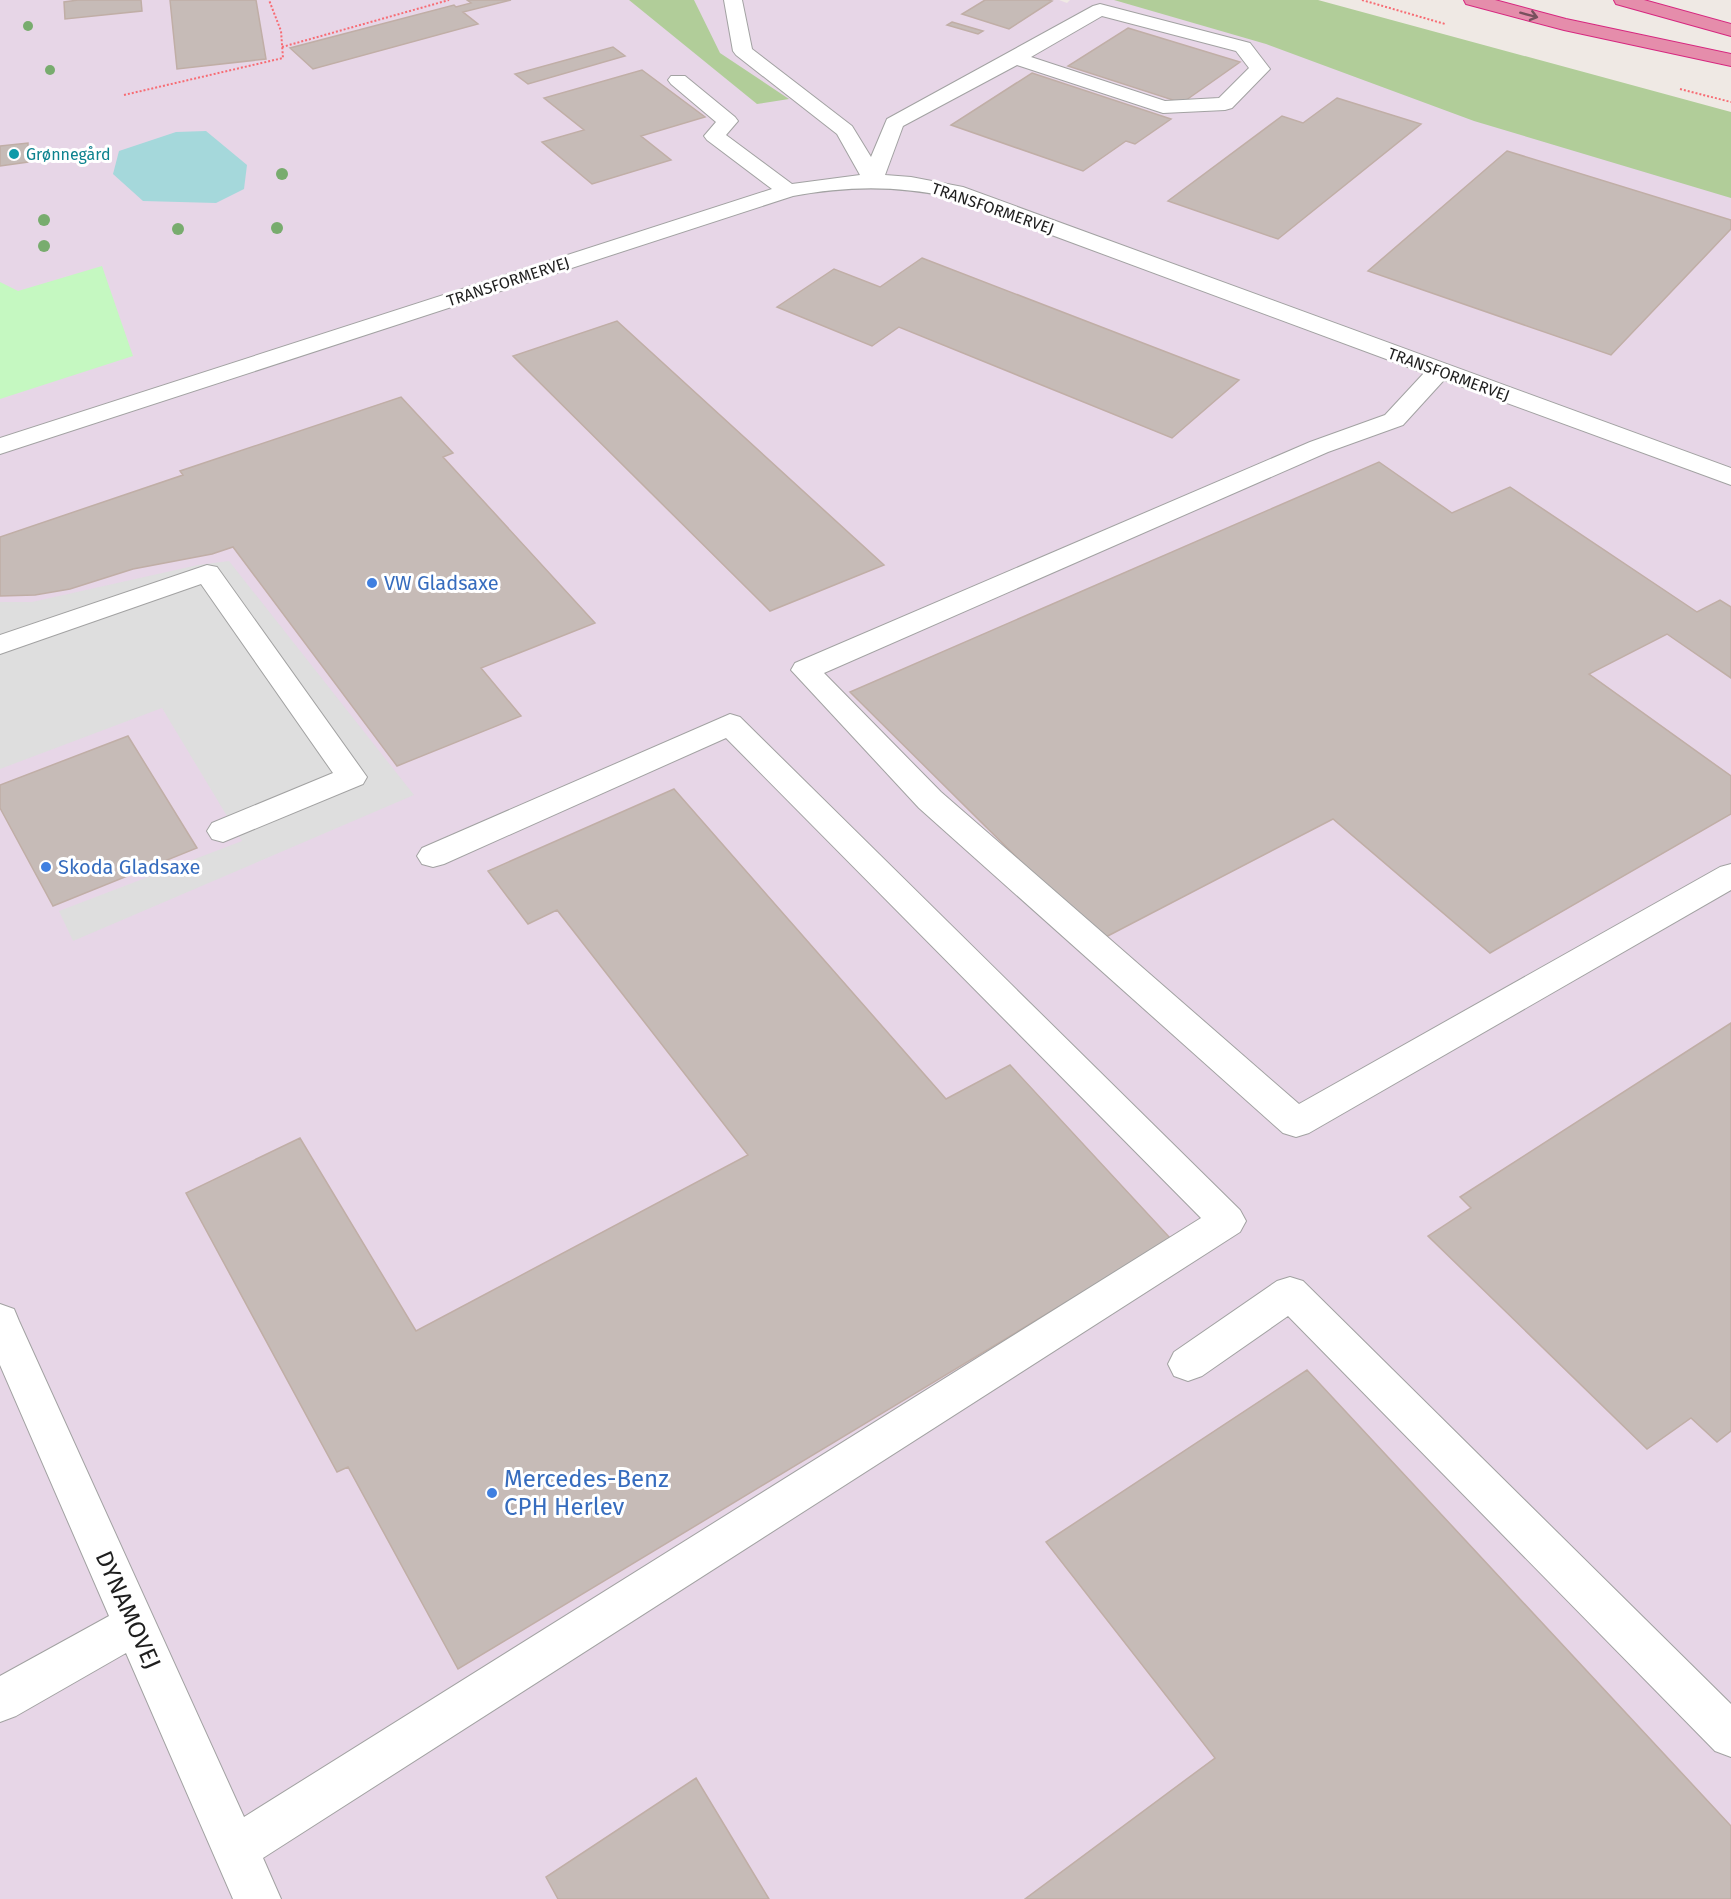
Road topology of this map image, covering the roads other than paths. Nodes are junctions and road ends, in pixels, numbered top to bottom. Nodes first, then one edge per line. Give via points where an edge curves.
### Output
1 (733, 0) edge
2 (1473, 0) edge
3 (1529, 0) edge
4 (1623, 0) edge
5 (1669, 0) edge
6 (1731, 16) edge
7 (1731, 30) edge
8 (1015, 58) junction
9 (1731, 58) edge
10 (678, 80) dead end
11 (873, 179) junction
12 (788, 191) junction
13 (1440, 370) junction
14 (0, 446) edge
15 (1731, 477) edge
16 (0, 645) edge
17 (223, 831) dead end
18 (433, 856) dead end
19 (1731, 875) edge
20 (4, 1342) edge
21 (1188, 1364) dead end
22 (135, 1625) junction
23 (0, 1700) edge
24 (1731, 1735) edge
25 (235, 1849) junction
26 (257, 1899) edge

1 - 11 street via 742,51 845,130
2 -> 9 highway via 1564,24
3 - 9 highway
4 - 7 highway
5 - 6 highway
8 - 8 street via 1163,107 1225,104 1260,69 1243,47 1100,10
8 - 11 street via 894,123
10 - 12 street via 728,121 714,136
11 - 12 street, TRANSFORMERVEJ
11 - 13 street, TRANSFORMERVEJ via 955,192
12 - 14 street, TRANSFORMERVEJ
13 - 15 street, TRANSFORMERVEJ
13 - 19 street via 1394,420 1319,447 805,670 930,800 1296,1123
16 - 17 street via 207,573 352,777
18 - 25 street via 730,724 1227,1221
20 - 22 street, DYNAMOVEJ
21 - 24 street via 1290,1293
22 - 23 street
22 - 25 street, DYNAMOVEJ
25 - 26 street, DYNAMOVEJ

